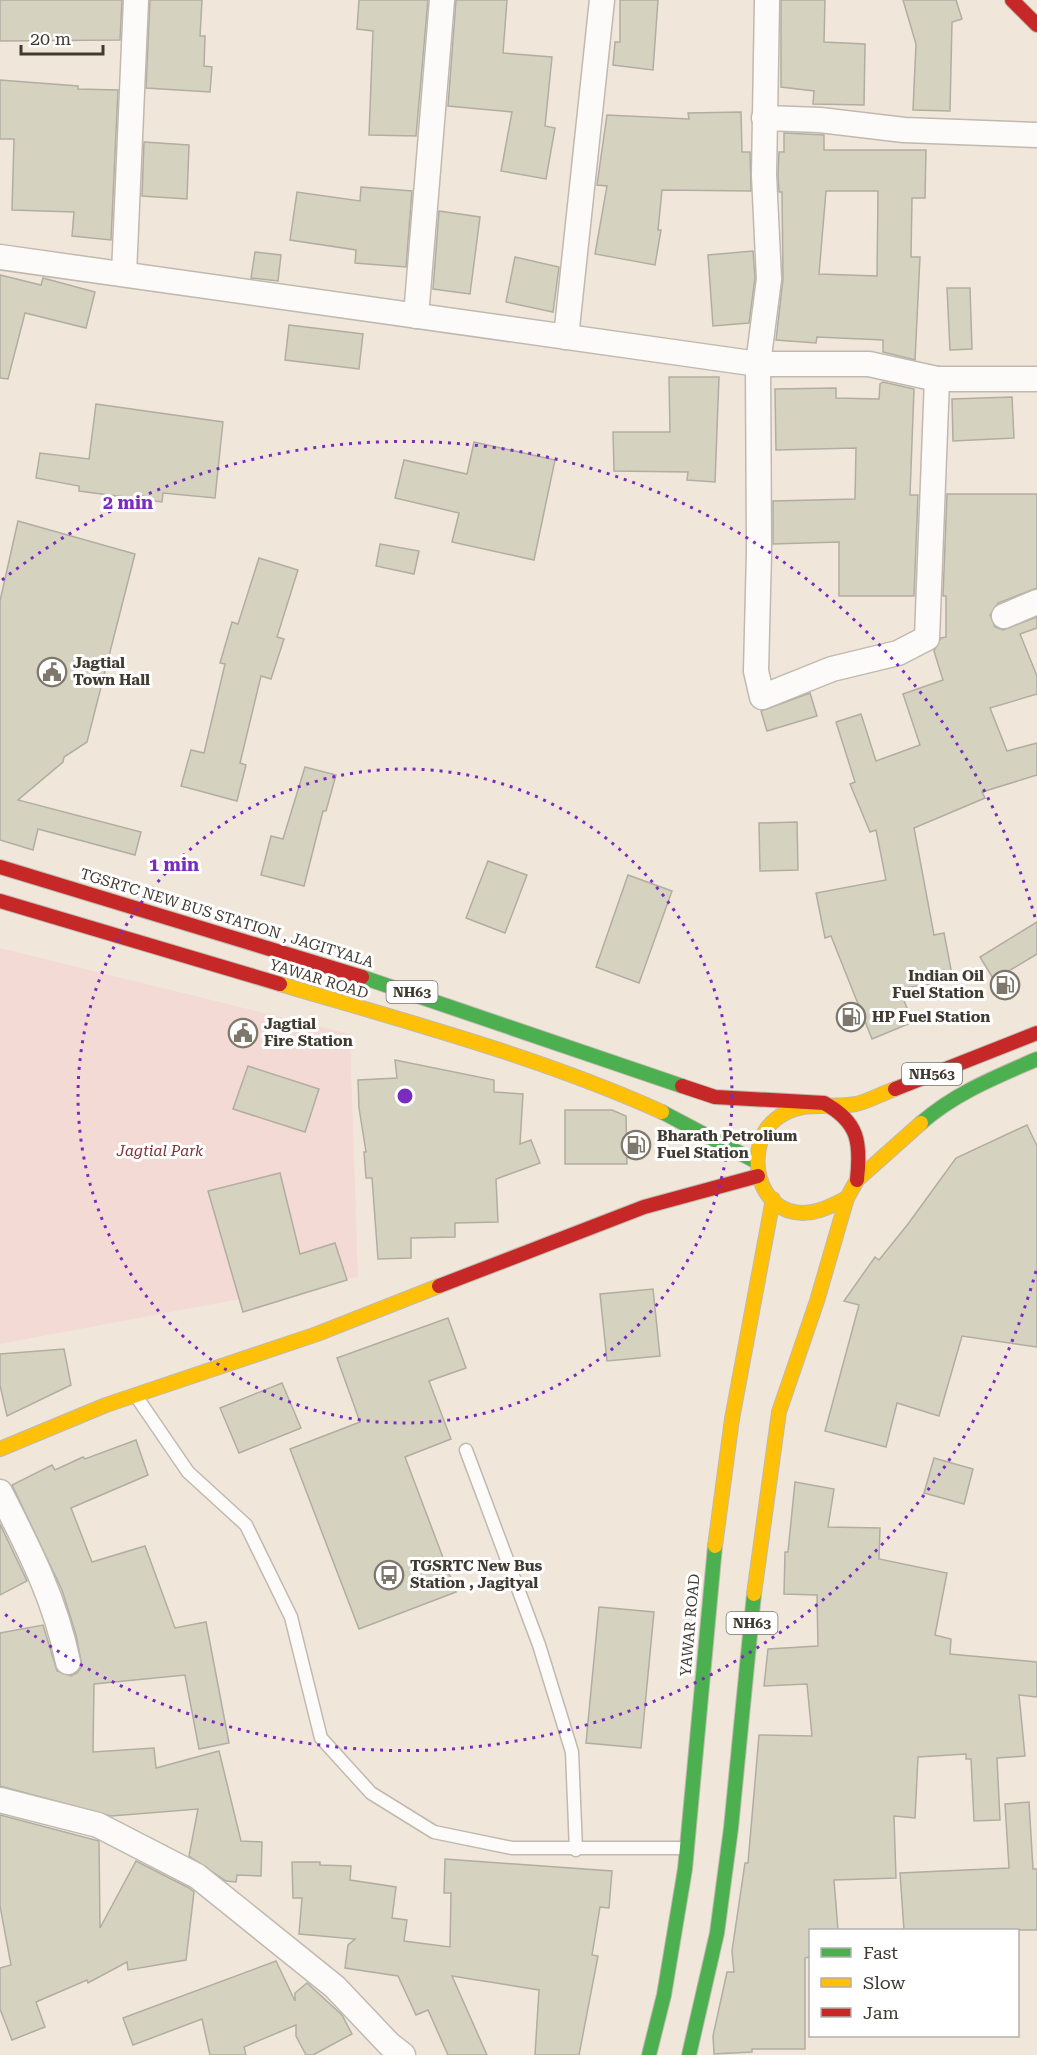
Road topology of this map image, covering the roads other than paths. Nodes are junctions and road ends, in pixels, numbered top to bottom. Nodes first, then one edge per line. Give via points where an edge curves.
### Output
1 (136, 0) edge
2 (442, 0) edge
3 (602, 0) edge
4 (767, 0) edge
5 (1012, 0) edge
6 (1037, 25) edge
7 (764, 118) junction
8 (1037, 135) edge
9 (0, 257) edge
10 (124, 274) junction
11 (416, 316) junction
12 (566, 337) junction
13 (758, 364) junction
14 (937, 379) junction
15 (1037, 379) edge
16 (1037, 602) edge
17 (1004, 616) dead end
18 (0, 867) edge
19 (0, 901) edge
20 (1037, 1033) edge
21 (1037, 1059) edge
22 (824, 1103) junction
23 (755, 1161) junction
24 (758, 1176) junction
25 (857, 1180) junction
26 (847, 1198) junction
27 (773, 1199) junction
28 (135, 1395) junction
29 (0, 1449) edge
30 (466, 1450) dead end
31 (0, 1492) edge
32 (68, 1662) dead end
33 (0, 1800) edge
34 (686, 1848) junction
35 (576, 1850) junction
36 (403, 2055) edge
37 (649, 2055) edge
38 (689, 2055) edge

1 - 10 street
2 - 11 street
3 - 12 street
4 - 7 street
5 - 6 main road
7 - 8 street via 904,130
7 - 13 street via 769,279
9 - 10 street
10 - 11 street
11 - 12 street
12 - 13 street
13 - 14 street via 869,364
13 - 14 street via 756,671 762,697 832,669 898,653 927,638
14 - 15 street
16 - 17 street
18 - 22 main road, TGSRTC NEW BUS STATION , JAGITYALA / NH63 via 380,982 715,1097
19 - 23 main road, YAWAR ROAD / NH63 via 417,1025 611,1089
20 - 22 main road, NH563 via 856,1104
21 - 25 main road, NH563 via 973,1087 935,1111
22 - 23 main road, NH563 via 787,1112 774,1121 760,1137
22 - 25 main road via 838,1109 851,1123 858,1139
23 - 24 main road, NH563
24 - 27 main road, NH563
24 - 28 main road via 644,1207 317,1334
25 - 26 main road, NH563
26 - 27 main road via 805,1213 787,1210
26 - 38 main road, NH63 via 779,1412 760,1537 717,1933
27 - 34 main road, YAWAR ROAD / NH63 via 714,1549
28 - 29 main road
28 - 35 lane via 188,1472 246,1525 291,1617 321,1738 371,1793 434,1832 512,1848
30 - 35 lane via 538,1645 572,1752
31 - 32 street via 42,1575
33 - 36 street via 98,1825 197,1876 335,1986
34 - 35 lane
34 - 37 main road, YAWAR ROAD / NH63 via 673,1945

